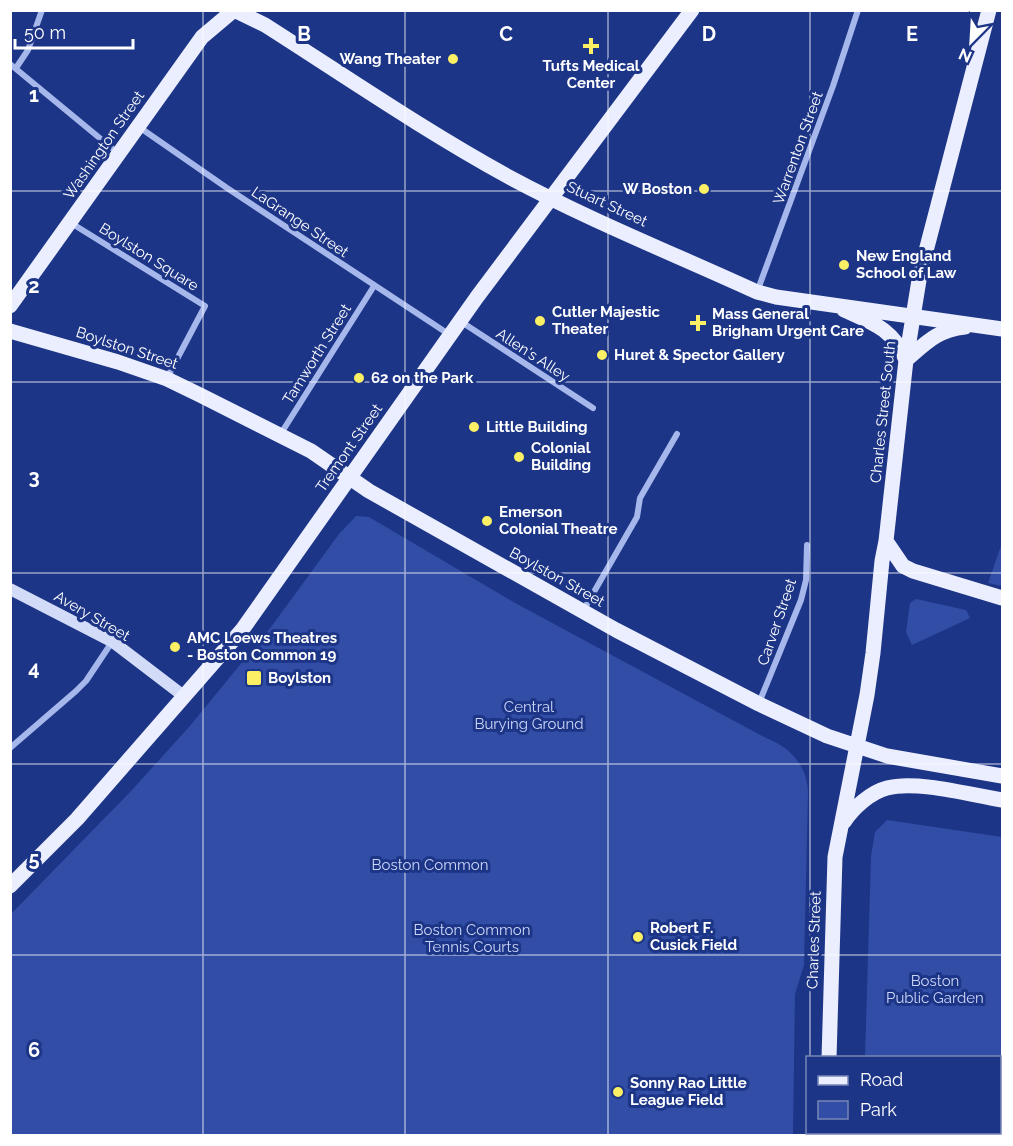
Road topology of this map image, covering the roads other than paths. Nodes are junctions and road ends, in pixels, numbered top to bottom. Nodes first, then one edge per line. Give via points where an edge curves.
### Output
1 (42, 10) edge
2 (234, 10) edge
3 (692, 10) edge
4 (858, 10) edge
5 (989, 10) edge
6 (13, 66) edge
7 (138, 127) junction
8 (119, 154) junction
9 (552, 198) junction
10 (71, 223) junction
11 (375, 286) junction
12 (757, 292) junction
13 (827, 303) junction
14 (10, 306) edge
15 (913, 315) junction
16 (460, 321) junction
17 (995, 327) edge
18 (10, 331) edge
19 (450, 336) junction
20 (906, 360) junction
21 (167, 379) junction
22 (593, 408) dead end
23 (676, 434) dead end
24 (280, 435) junction
25 (350, 478) junction
26 (886, 541) junction
27 (807, 545) dead end
28 (10, 589) edge
29 (1002, 598) edge
30 (583, 611) junction
31 (113, 642) junction
32 (184, 697) junction
33 (759, 704) junction
34 (857, 746) junction
35 (10, 748) edge
36 (1002, 776) edge
37 (1002, 800) edge
38 (842, 824) junction
39 (10, 886) edge
40 (829, 1056) edge

1 - 6 street via 28,50
2 - 7 main road, Washington Street via 202,37
2 - 9 main road, Stuart Street via 265,25 461,150
3 - 9 main road, Tremont Street
4 - 12 street, Warrenton Street
5 - 15 main road, Charles Street South via 924,257
6 - 8 street
7 - 8 main road, Washington Street
7 - 11 street, LaGrange Street
8 - 10 main road, Washington Street
9 - 12 main road, Stuart Street
9 - 16 main road, Tremont Street
10 - 14 main road, Washington Street
10 - 21 street, Boylston Square via 205,306
11 - 19 street, LaGrange Street
11 - 24 street, Tamworth Street
12 - 13 main road, Stuart Street
13 - 15 main road, Stuart Street
13 - 20 main road via 883,328 897,342
15 - 17 main road, Stuart Street
15 - 20 main road, Charles Street South
16 - 19 main road, Tremont Street
16 - 22 street, Allen's Alley
17 - 20 main road via 945,330
18 - 21 main road, Boylston Street
19 - 25 main road, Tremont Street
20 - 26 main road, Charles Street South
21 - 24 main road, Boylston Street
23 - 30 street via 640,498 637,517
24 - 25 main road, Boylston Street
25 - 30 main road, Boylston Street
25 - 32 main road, Tremont Street via 242,630
26 - 29 main road via 903,566 913,572
26 - 34 main road, Charles Street South
27 - 33 street, Carver Street via 801,600
28 - 31 main road, Avery Street
30 - 33 main road, Boylston Street
31 - 32 main road, Avery Street
31 - 35 street via 76,691
32 - 39 main road, Tremont Street via 76,819
33 - 34 main road, Boylston Street
34 - 36 main road, Boylston Street via 887,756
34 - 38 main road, Charles Street South
37 - 38 main road via 918,786 891,787 854,809
38 - 40 main road, Charles Street via 835,857

